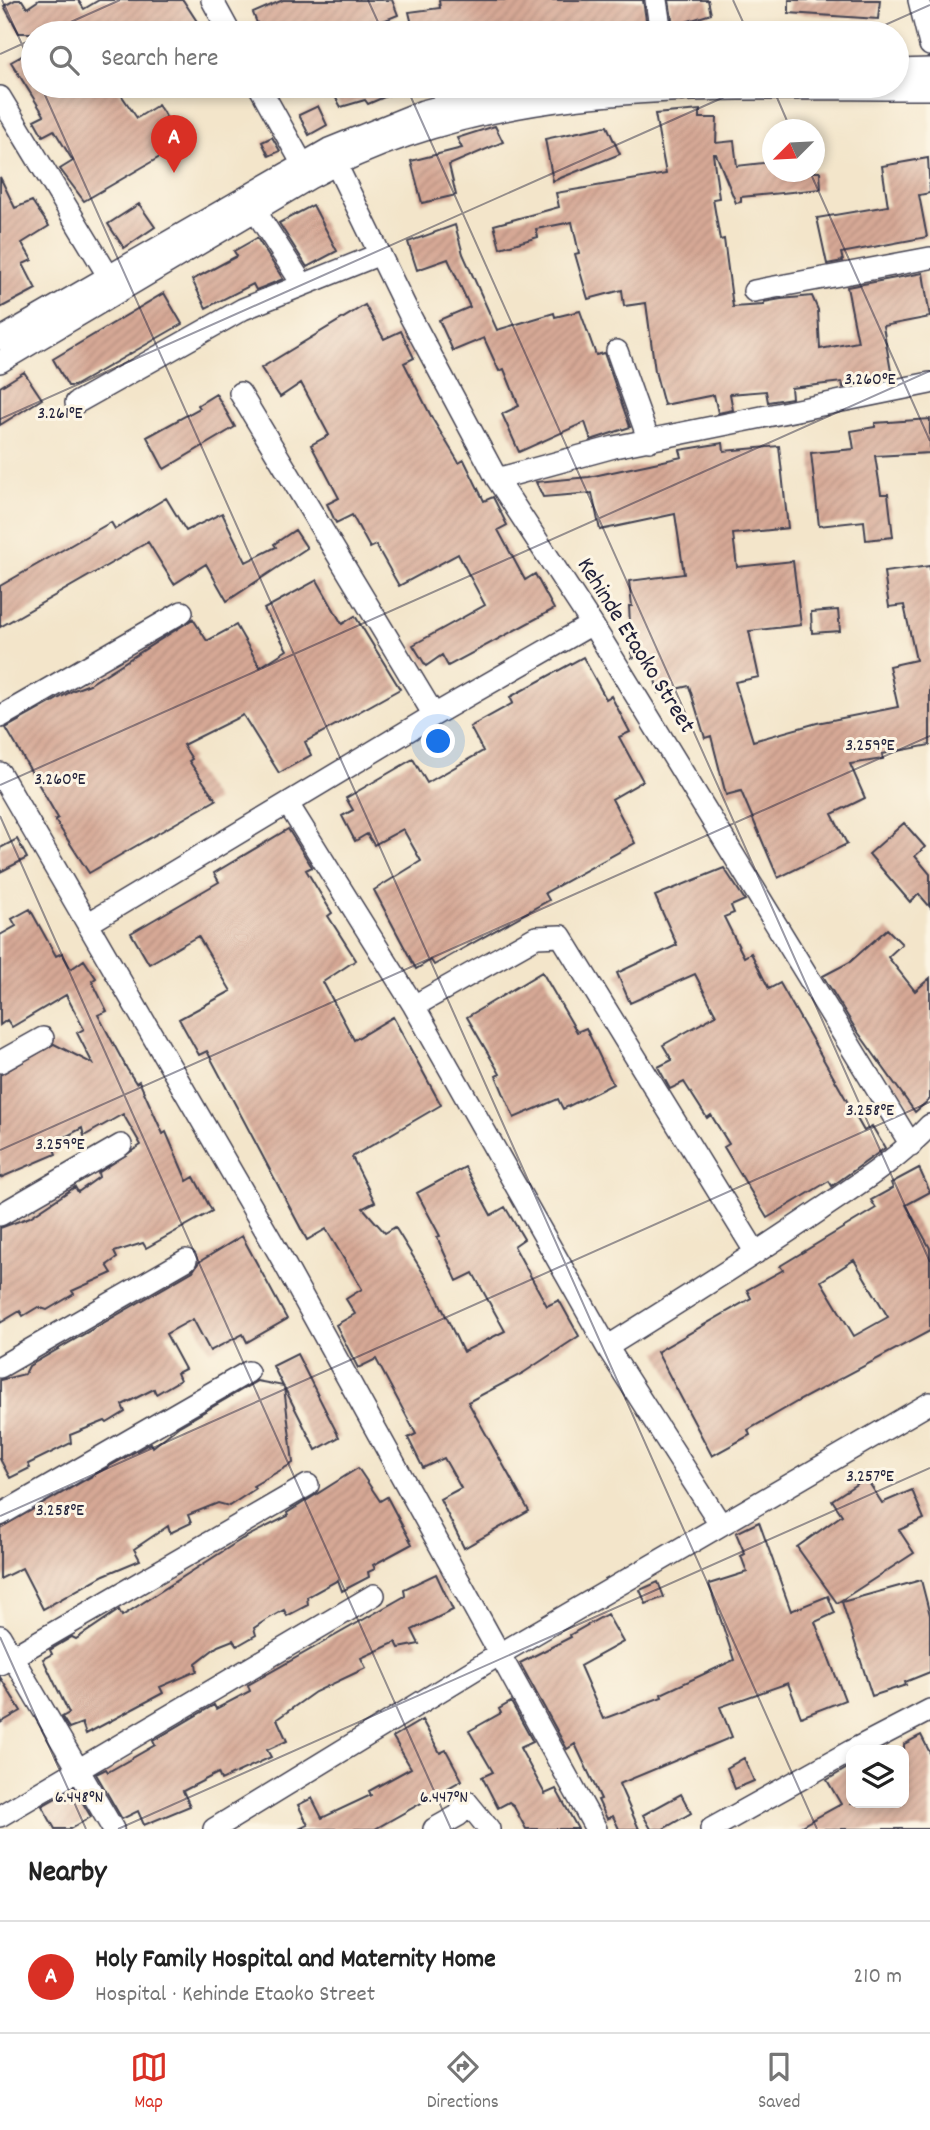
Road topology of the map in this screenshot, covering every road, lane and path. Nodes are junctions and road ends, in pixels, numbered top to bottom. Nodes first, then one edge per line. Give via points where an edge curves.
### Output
1 (212, 0) edge
2 (656, 0) edge
3 (919, 0) edge
4 (223, 21) edge
5 (660, 21) edge
6 (930, 45) edge
7 (930, 69) edge
8 (909, 70) edge
9 (909, 89) edge
10 (930, 89) edge
11 (0, 97) edge
12 (266, 98) edge
13 (473, 98) edge
14 (567, 98) edge
15 (302, 163) junction
16 (336, 164) junction
17 (251, 204) junction
18 (380, 254) junction
19 (930, 258) edge
20 (148, 265) junction
21 (109, 276) junction
22 (303, 285) junction
23 (754, 291) dead end
24 (0, 339) edge
25 (617, 351) dead end
26 (0, 362) edge
27 (930, 383) edge
28 (240, 393) dead end
29 (76, 403) dead end
30 (649, 441) junction
31 (496, 479) junction
32 (183, 612) dead end
33 (592, 624) junction
34 (434, 715) junction
35 (0, 717) edge
36 (0, 773) edge
37 (288, 804) junction
38 (89, 923) junction
39 (414, 1006) junction
40 (43, 1038) dead end
41 (0, 1062) edge
42 (930, 1125) edge
43 (121, 1145) dead end
44 (911, 1145) junction
45 (0, 1215) edge
46 (756, 1253) junction
47 (186, 1260) dead end
48 (607, 1347) junction
49 (0, 1367) edge
50 (248, 1372) dead end
51 (930, 1403) edge
52 (308, 1485) dead end
53 (0, 1515) edge
54 (721, 1525) junction
55 (374, 1595) dead end
56 (0, 1636) edge
57 (500, 1654) junction
58 (6, 1660) edge
59 (930, 1710) edge
60 (863, 1745) edge
61 (846, 1754) edge
62 (78, 1772) junction
63 (0, 1816) edge
64 (113, 1829) edge
65 (214, 1829) edge
66 (434, 1829) edge
67 (489, 1829) edge
68 (596, 1829) edge
69 (710, 1829) edge

1 - 4 street
2 - 5 street
3 - 6 street
7 - 8 street
9 - 10 street
11 - 21 street
12 - 15 street
13 - 15 street via 424,111
14 - 16 street via 421,130
15 - 17 street
16 - 17 street
16 - 18 street, Kehinde Etaoko Street
17 - 20 street
17 - 22 street
18 - 22 street
18 - 31 street, Kehinde Etaoko Street
19 - 23 street
20 - 21 street
20 - 26 street
21 - 24 street
22 - 29 street via 243,309
25 - 30 street
27 - 30 street
28 - 34 street
30 - 31 street
31 - 33 street, Kehinde Etaoko Street
32 - 35 street
33 - 34 street
33 - 44 street, Kehinde Etaoko Street
34 - 37 street
36 - 38 street
37 - 38 street
37 - 39 street
38 - 57 street via 278,1252
39 - 46 street via 536,937 561,936
39 - 48 street
40 - 41 street
42 - 44 street
43 - 45 street
44 - 46 street
46 - 48 street
47 - 49 street
48 - 54 street
50 - 53 street
51 - 54 street
52 - 58 street
54 - 57 street
55 - 62 street
56 - 58 street
57 - 65 street
57 - 68 street
58 - 62 street
59 - 60 street
61 - 69 street
62 - 63 street
62 - 64 street
66 - 67 street via 459,1815 466,1801

